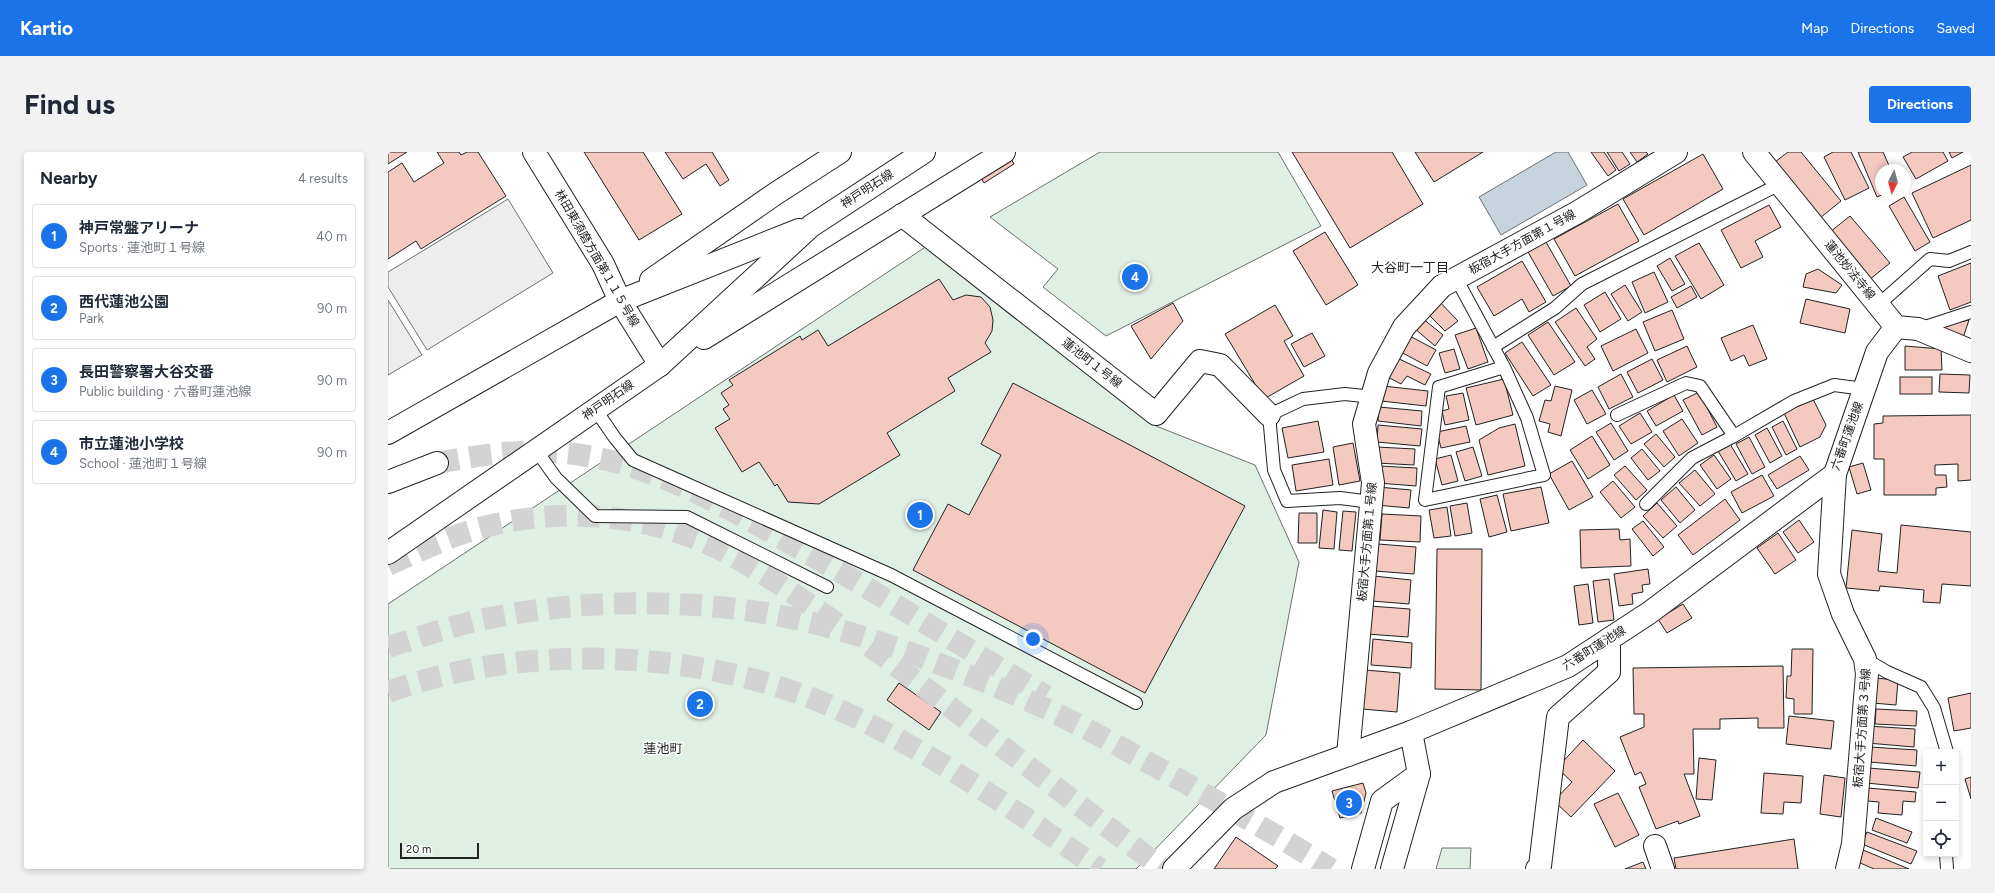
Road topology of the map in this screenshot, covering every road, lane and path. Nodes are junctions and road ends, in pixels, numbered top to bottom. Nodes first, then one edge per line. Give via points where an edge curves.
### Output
1 (534, 152) edge
2 (840, 152) edge
3 (924, 152) edge
4 (1004, 152) edge
5 (1676, 152) edge
6 (1758, 153) edge
7 (1780, 184) junction
8 (902, 215) junction
9 (811, 226) junction
10 (1971, 252) edge
11 (1456, 278) junction
12 (620, 301) junction
13 (1878, 305) junction
14 (1971, 312) edge
15 (1896, 327) junction
16 (1918, 329) junction
17 (1493, 347) junction
18 (1971, 351) edge
19 (660, 364) junction
20 (1504, 367) junction
21 (1864, 389) junction
22 (1372, 397) junction
23 (595, 409) junction
24 (1269, 415) junction
25 (1617, 415) dead end
26 (388, 432) edge
27 (1734, 436) junction
28 (536, 450) junction
29 (437, 463) tunnel mouth
30 (1834, 474) junction
31 (388, 482) edge
32 (1371, 502) junction
33 (1646, 504) dead end
34 (388, 553) edge
35 (827, 587) dead end
36 (1609, 639) junction
37 (1866, 659) junction
38 (1136, 703) dead end
39 (1412, 732) junction
40 (1946, 749) edge
41 (1348, 755) junction
42 (1419, 774) junction
43 (1655, 846) dead end
44 (1946, 857) edge
45 (1174, 869) edge
46 (1363, 869) edge
47 (1392, 869) edge
48 (1537, 869) edge
49 (1663, 869) edge
50 (1847, 869) edge
51 (1947, 869) edge

1 - 12 main road, 林田東須磨方面第１１５号線 via 603,264
2 - 12 main road
3 - 9 main road, 神戸明石線
4 - 8 main road
5 - 11 main road, 板宿大手方面第１号線 via 1578,212
6 - 7 main road, 蓮池妙法寺線
7 - 13 main road, 蓮池妙法寺線
7 - 17 lane via 1582,284 1555,308
8 - 19 main road
8 - 24 main road, 蓮池町１号線 via 1156,414 1200,361 1220,365
9 - 12 main road, 神戸明石線
9 - 19 main road, 神戸明石線
10 - 13 lane via 1949,261 1930,259
11 - 17 lane
11 - 22 main road, 板宿大手方面第１号線 via 1442,286 1404,327 1379,373
12 - 19 main road, 林田東須磨方面第１１５号線
12 - 26 main road, 神戸明石線
13 - 15 main road, 蓮池妙法寺線
14 - 16 lane
15 - 16 main road
15 - 21 main road, 六番町蓮池線 via 1877,352
16 - 18 main road
17 - 20 lane
19 - 23 main road, 神戸明石線
20 - 20 lane via 1527,418 1544,475 1425,500 1439,387
21 - 27 lane via 1834,385 1794,401
21 - 30 main road, 六番町蓮池線
22 - 24 lane via 1345,394 1303,399
22 - 32 main road, 板宿大手方面第１号線 via 1364,424 1373,483
23 - 28 main road, 神戸明石線
23 - 38 lane via 614,438 633,460 891,575
24 - 32 lane via 1274,470 1287,501 1340,498
25 - 27 lane via 1686,384 1700,386
27 - 33 lane via 1692,458
28 - 34 main road, 神戸明石線
28 - 35 lane via 556,478 595,516 687,517
29 - 31 main road
30 - 36 main road, 六番町蓮池線 via 1649,613
30 - 37 main road, 板宿大手方面第３号線 via 1829,574 1843,614
32 - 41 main road, 板宿大手方面第１号線
36 - 39 main road, 六番町蓮池線 via 1568,666
36 - 48 main road via 1609,672 1558,718 1540,866
37 - 40 lane via 1887,672 1921,687 1934,708
37 - 50 main road, 板宿大手方面第３号線 via 1867,674 1854,836
39 - 41 main road, 六番町蓮池線
39 - 42 main road
41 - 45 main road, 六番町蓮池線 via 1274,782 1233,809
42 - 46 main road via 1382,801
42 - 47 main road
43 - 49 main road
44 - 51 lane

